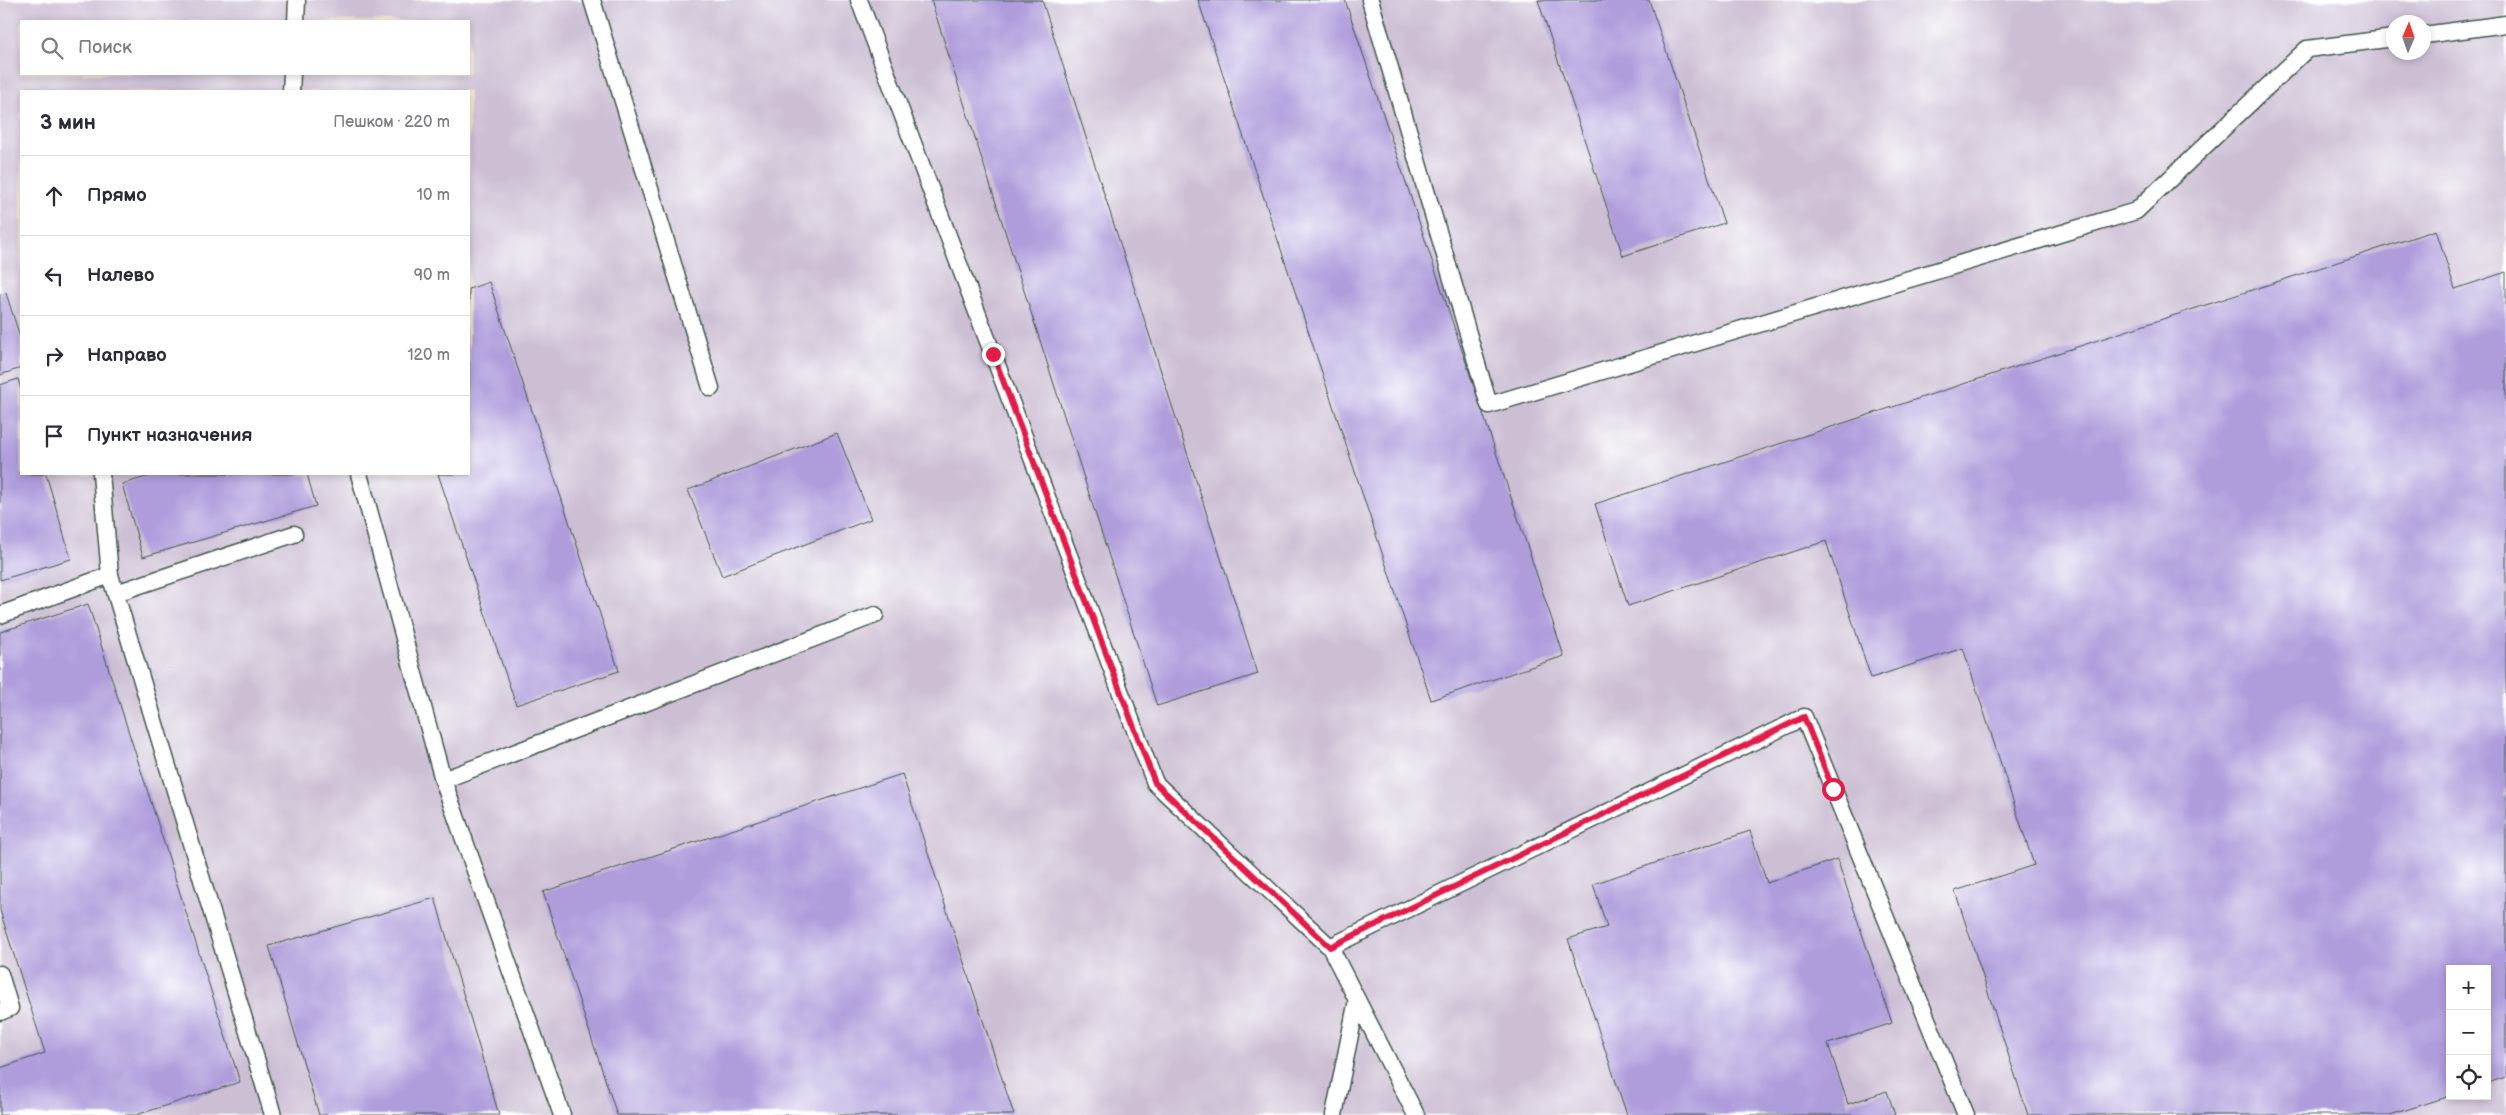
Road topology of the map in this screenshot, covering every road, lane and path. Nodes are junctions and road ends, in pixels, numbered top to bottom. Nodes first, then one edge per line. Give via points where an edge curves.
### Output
1 (297, 0) edge
2 (592, 0) edge
3 (858, 0) edge
4 (1370, 0) edge
5 (296, 20) edge
6 (2506, 24) edge
7 (2431, 34) edge
8 (2386, 39) edge
9 (292, 75) edge
10 (291, 90) edge
11 (711, 388) dead end
12 (101, 475) edge
13 (359, 475) edge
14 (294, 534) dead end
15 (110, 575) junction
16 (116, 593) junction
17 (0, 615) edge
18 (875, 615) dead end
19 (443, 780) junction
20 (1330, 947) junction
21 (0, 974) edge
22 (1357, 1000) junction
23 (0, 1012) edge
24 (273, 1115) edge
25 (562, 1115) edge
26 (1334, 1115) edge
27 (1416, 1115) edge
28 (1966, 1115) edge

1 - 5 lane
2 - 11 lane
3 - 20 lane via 1155,783
4 - 8 lane via 1489,405 2136,211 2307,49
6 - 7 lane
9 - 10 lane
12 - 15 lane
13 - 19 lane
14 - 16 lane
15 - 16 lane
15 - 17 lane
16 - 24 lane
18 - 19 lane
19 - 25 lane
20 - 22 lane
20 - 28 lane via 1804,717
21 - 23 lane via 10,1008
22 - 26 lane
22 - 27 lane

